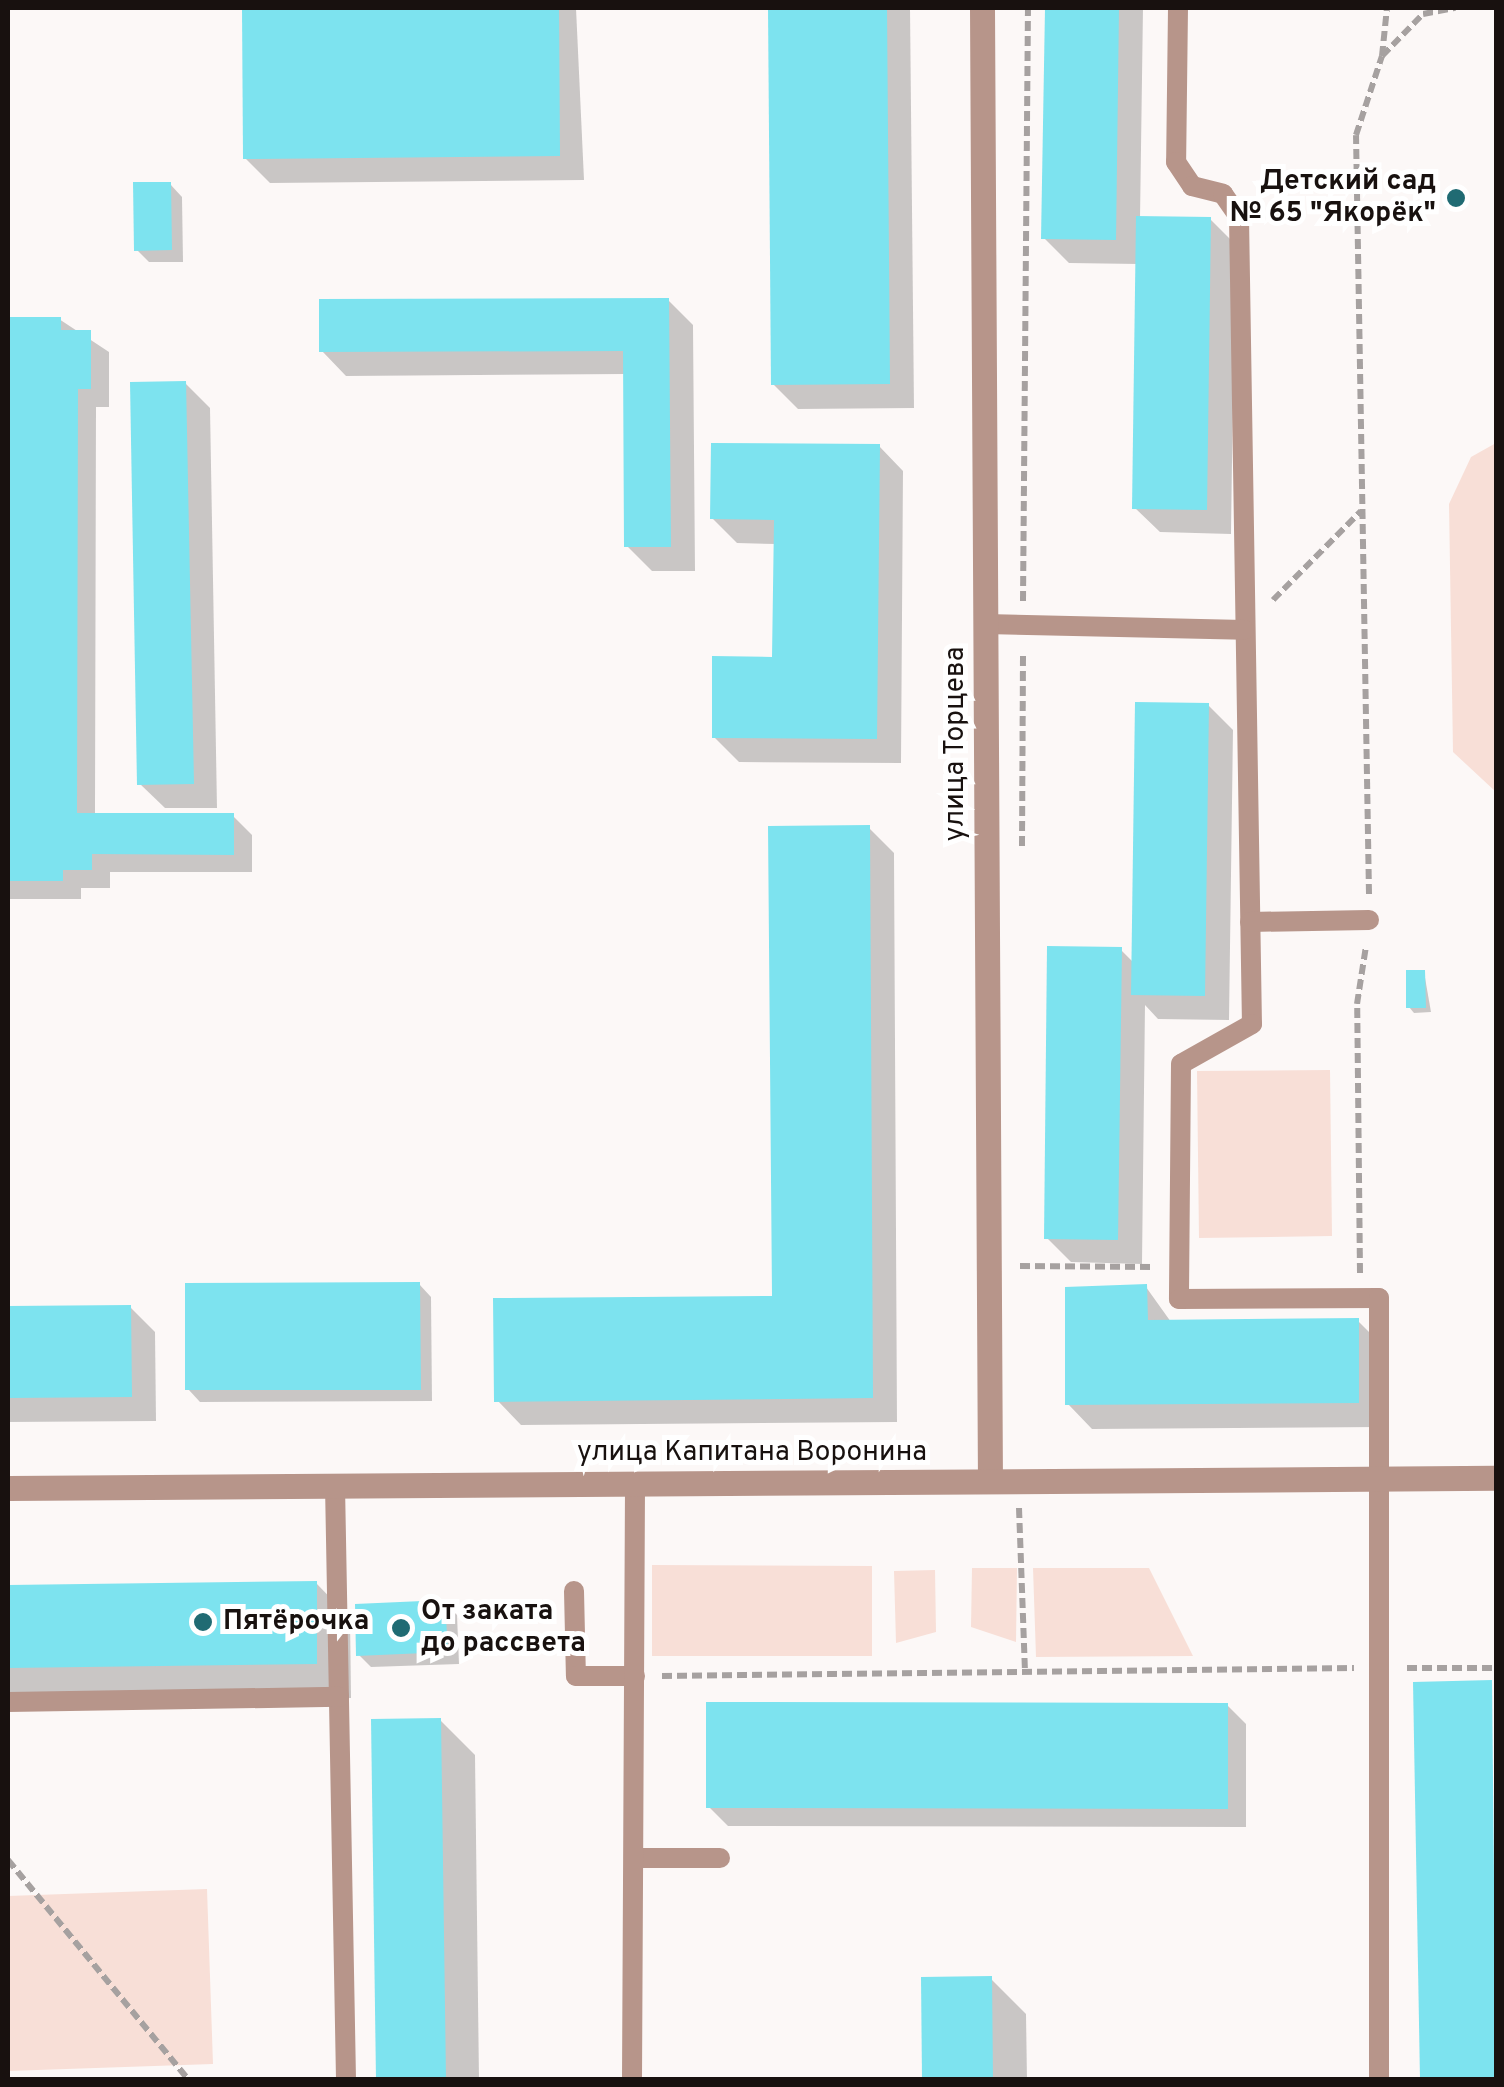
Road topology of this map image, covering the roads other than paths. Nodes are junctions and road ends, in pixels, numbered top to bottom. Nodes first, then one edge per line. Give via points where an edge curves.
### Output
1 (982, 8) edge
2 (1178, 8) edge
3 (985, 624) junction
4 (1244, 630) junction
5 (1369, 920) road end
6 (1250, 922) junction
7 (1379, 1478) junction
8 (1496, 1478) edge
9 (990, 1481) junction
10 (635, 1484) junction
11 (334, 1485) junction
12 (8, 1488) edge
13 (574, 1591) dead end
14 (635, 1676) junction
15 (339, 1698) junction
16 (8, 1702) edge
17 (634, 1858) junction
18 (720, 1858) dead end
19 (346, 2080) edge
20 (632, 2080) edge
21 (1379, 2080) edge

1 - 3 street, улица Торцева
2 - 4 lane via 1176,162 1192,186 1222,194 1239,218
3 - 4 lane
3 - 9 street, улица Торцева
4 - 6 lane
5 - 6 lane
6 - 7 lane via 1252,1024 1181,1064 1179,1299 1379,1298
7 - 8 street, улица Капитана Воронина
7 - 9 street, улица Капитана Воронина
7 - 21 lane
9 - 10 street, улица Капитана Воронина
10 - 11 street, улица Капитана Воронина
10 - 14 lane
11 - 12 street, улица Капитана Воронина
11 - 15 lane
13 - 14 lane via 576,1676
14 - 17 lane
15 - 16 lane
15 - 19 lane
17 - 18 lane
17 - 20 lane

